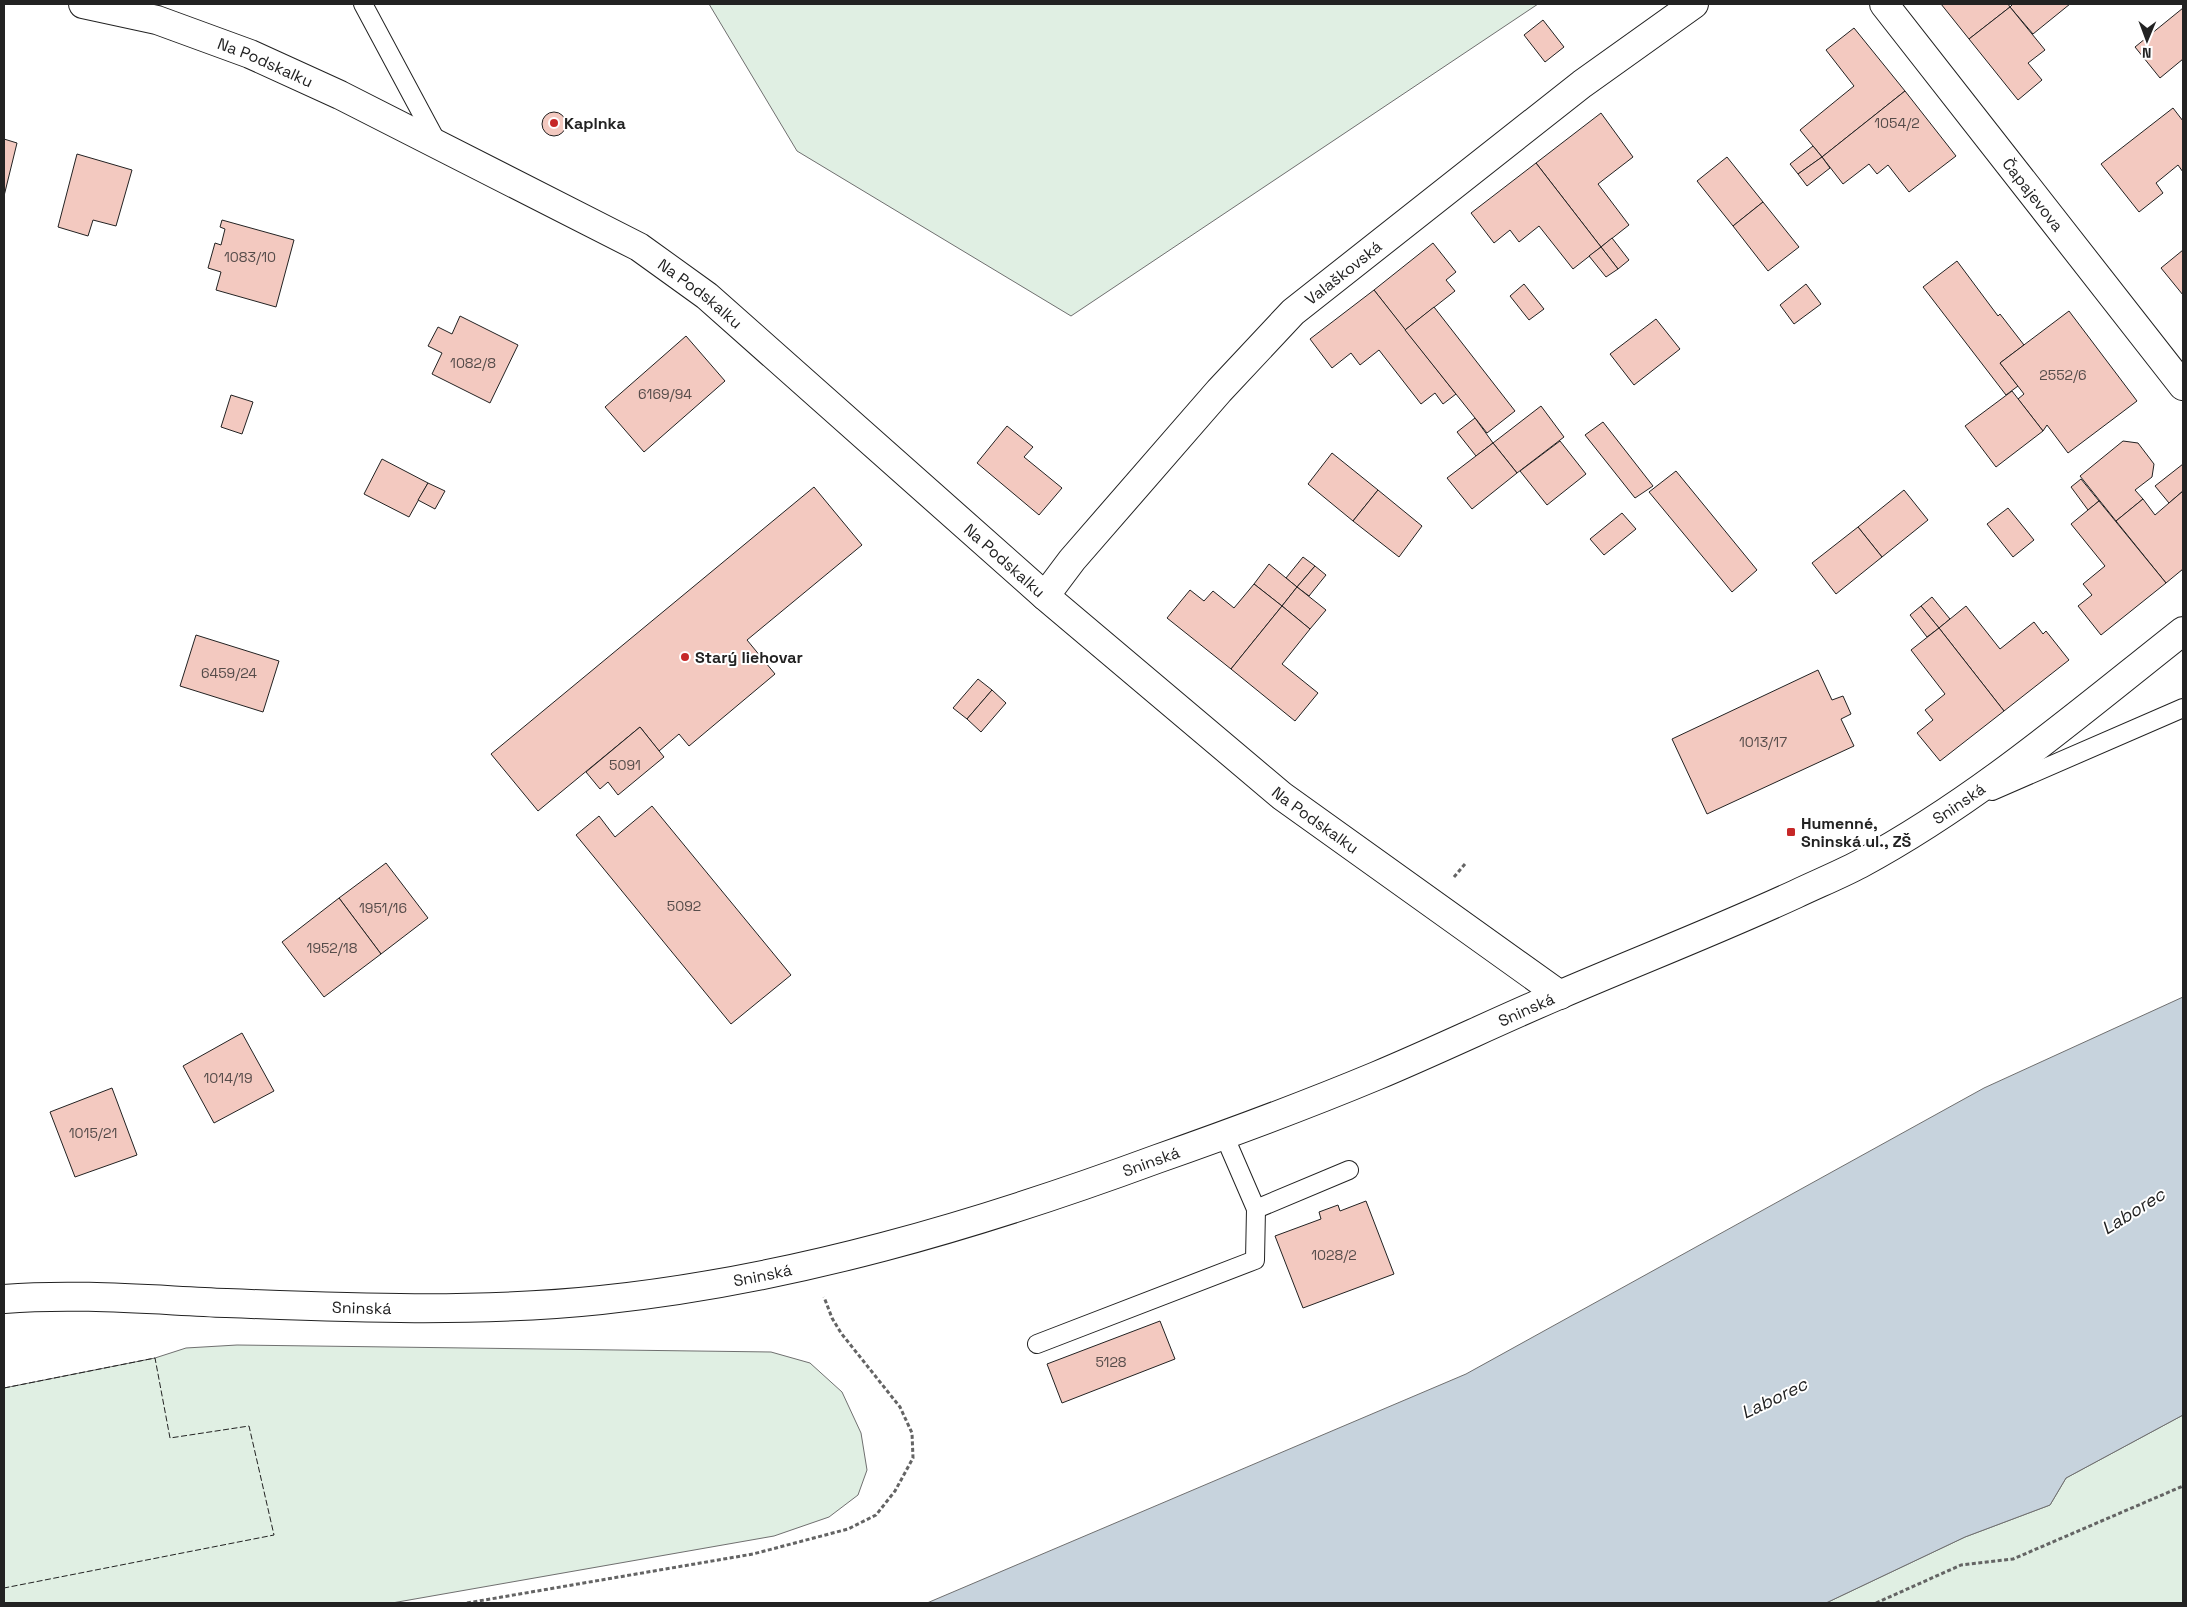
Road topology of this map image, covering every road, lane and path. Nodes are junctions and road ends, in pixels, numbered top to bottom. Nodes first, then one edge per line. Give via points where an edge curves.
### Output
1 (83, 4) edge
2 (363, 4) edge
3 (1694, 4) edge
4 (1884, 4) edge
5 (439, 147) junction
6 (2183, 386) edge
7 (1045, 596) junction
8 (2183, 632) edge
9 (2183, 708) edge
10 (1957, 806) junction
11 (1560, 995) junction
12 (1224, 1135) junction
13 (1348, 1170) dead end
14 (1256, 1209) junction
15 (816, 1262) junction
16 (4, 1299) edge
17 (1037, 1344) dead end
18 (2183, 1486) edge
19 (467, 1603) edge
20 (1876, 1603) edge

1 - 5 street, Na Podskalku via 157,20 250,54 340,95
2 - 5 lane
3 - 7 street, Valaškovská via 1582,84 1293,312 1213,398 1072,560
4 - 6 street, Čapajevova
5 - 7 street, Na Podskalku via 639,247 707,296
7 - 11 street, Na Podskalku via 1282,796
8 - 10 street, Sninská
9 - 10 lane
10 - 11 street, Sninská via 1858,865
11 - 12 street, Sninská via 1376,1076
12 - 14 lane
12 - 15 street, Sninská via 1074,1190 945,1230
13 - 14 lane
14 - 17 lane via 1255,1260
15 - 16 street, Sninská via 664,1293 524,1307 423,1309 98,1297
15 - 19 path via 832,1318 900,1407 912,1432 913,1458 895,1491 876,1515 848,1529 754,1554
18 - 20 path via 2013,1559 1961,1565

